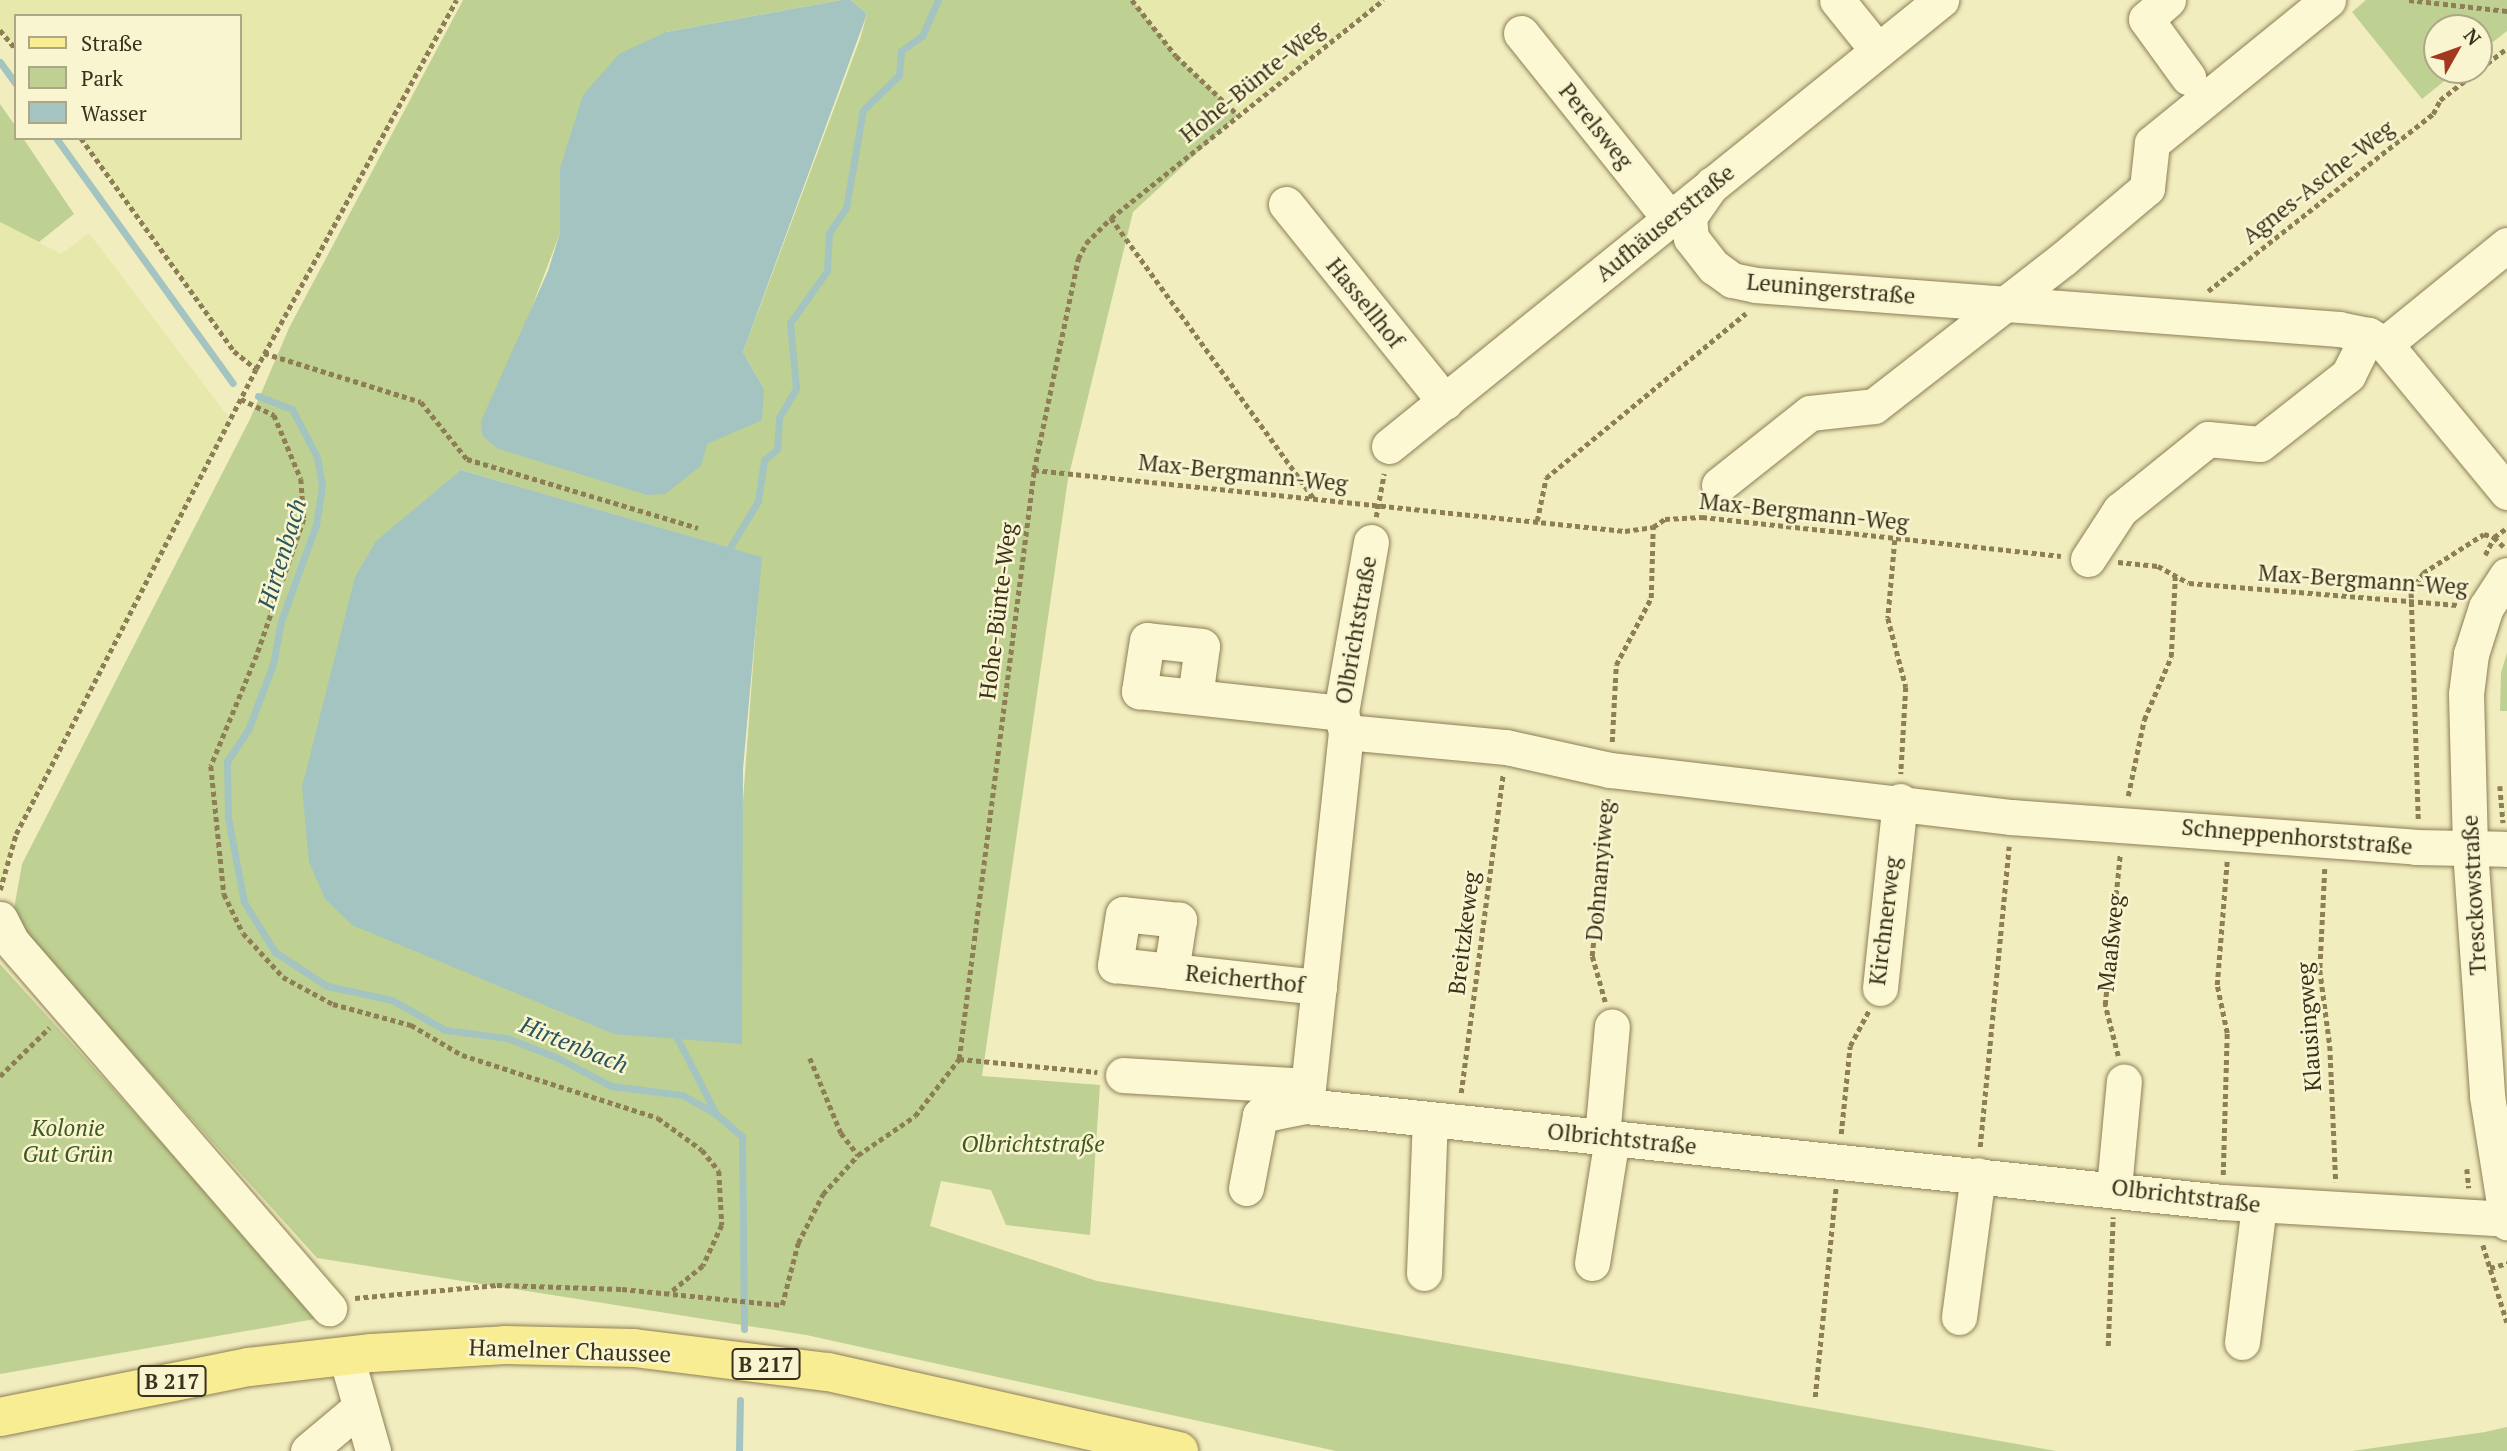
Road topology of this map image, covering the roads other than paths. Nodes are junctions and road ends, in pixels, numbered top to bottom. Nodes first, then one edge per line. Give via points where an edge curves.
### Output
1 (1837, 0) edge
2 (1941, 0) edge
3 (2168, 0) edge
4 (2328, 0) edge
5 (1521, 33) dead end
6 (1878, 51) junction
7 (2188, 78) dead end
8 (1712, 184) junction
9 (1286, 204) dead end
10 (1671, 220) junction
11 (2507, 245) edge
12 (2008, 303) junction
13 (2377, 339) junction
14 (1445, 402) junction
15 (1389, 446) road end
16 (1719, 485) dead end
17 (2507, 492) edge
18 (1371, 542) road end
19 (2088, 559) road end
20 (2507, 575) edge
21 (1195, 697) dead end
22 (1343, 722) junction
23 (1899, 802) junction
24 (2507, 849) edge
25 (2470, 850) junction
26 (0, 919) edge
27 (1171, 971) dead end
28 (1319, 986) junction
29 (1880, 988) road end
30 (1612, 1026) road end
31 (1123, 1075) road end
32 (2124, 1081) road end
33 (1306, 1096) junction
34 (1444, 1122) junction
35 (1607, 1137) junction
36 (1978, 1175) junction
37 (1246, 1188) dead end
38 (2114, 1188) junction
39 (2259, 1205) junction
40 (2507, 1220) edge
41 (1592, 1263) dead end
42 (1424, 1273) dead end
43 (328, 1308) road end
44 (1959, 1317) dead end
45 (2242, 1342) dead end
46 (345, 1356) junction
47 (359, 1408) junction
48 (0, 1417) edge
49 (308, 1451) edge
50 (373, 1451) edge
51 (1179, 1451) edge

1 - 6 street
2 - 6 street, Aufhäuserstraße
3 - 7 street via 2146,19
4 - 12 street via 2152,143 2147,188
5 - 10 street, Perelsweg
6 - 8 street, Aufhäuserstraße
8 - 10 street, Aufhäuserstraße
8 - 12 street, Leuningerstraße via 1689,217 1691,238 1714,267 1732,280
9 - 14 street, Hassellhof
10 - 14 street, Aufhäuserstraße
11 - 13 street
12 - 13 street, Leuningerstraße
12 - 16 street via 1874,406 1810,413
13 - 17 street
13 - 19 street via 2348,375 2260,444 2208,439 2120,510
14 - 15 street, Aufhäuserstraße
18 - 22 street, Olbrichtstraße
20 - 25 street, Tresckowstraße via 2486,607 2471,654 2466,694
21 - 22 street, Schneppenhorststraße
22 - 23 street, Schneppenhorststraße via 1506,747 1610,770
22 - 28 street, Olbrichtstraße
23 - 25 street, Schneppenhorststraße via 2011,817
23 - 29 street, Kirchnerweg
24 - 25 street, Schneppenhorststraße
25 - 40 street, Tresckowstraße via 2487,1096
26 - 43 street via 11,941
27 - 28 street, Reicherthof
28 - 33 street, Olbrichtstraße
30 - 35 street
31 - 33 street
32 - 38 street
33 - 34 street, Olbrichtstraße
33 - 37 street via 1260,1115
34 - 35 street, Olbrichtstraße
34 - 42 street
35 - 36 street, Olbrichtstraße
35 - 41 street
36 - 38 street, Olbrichtstraße
36 - 44 street
38 - 39 street, Olbrichtstraße
39 - 40 street, Olbrichtstraße
39 - 45 street
46 - 47 street
46 - 48 main road, Hamelner Chaussee / B 217 via 249,1367
46 - 51 main road, Hamelner Chaussee / B 217 via 505,1345 634,1348 828,1372
47 - 49 street
47 - 50 street

